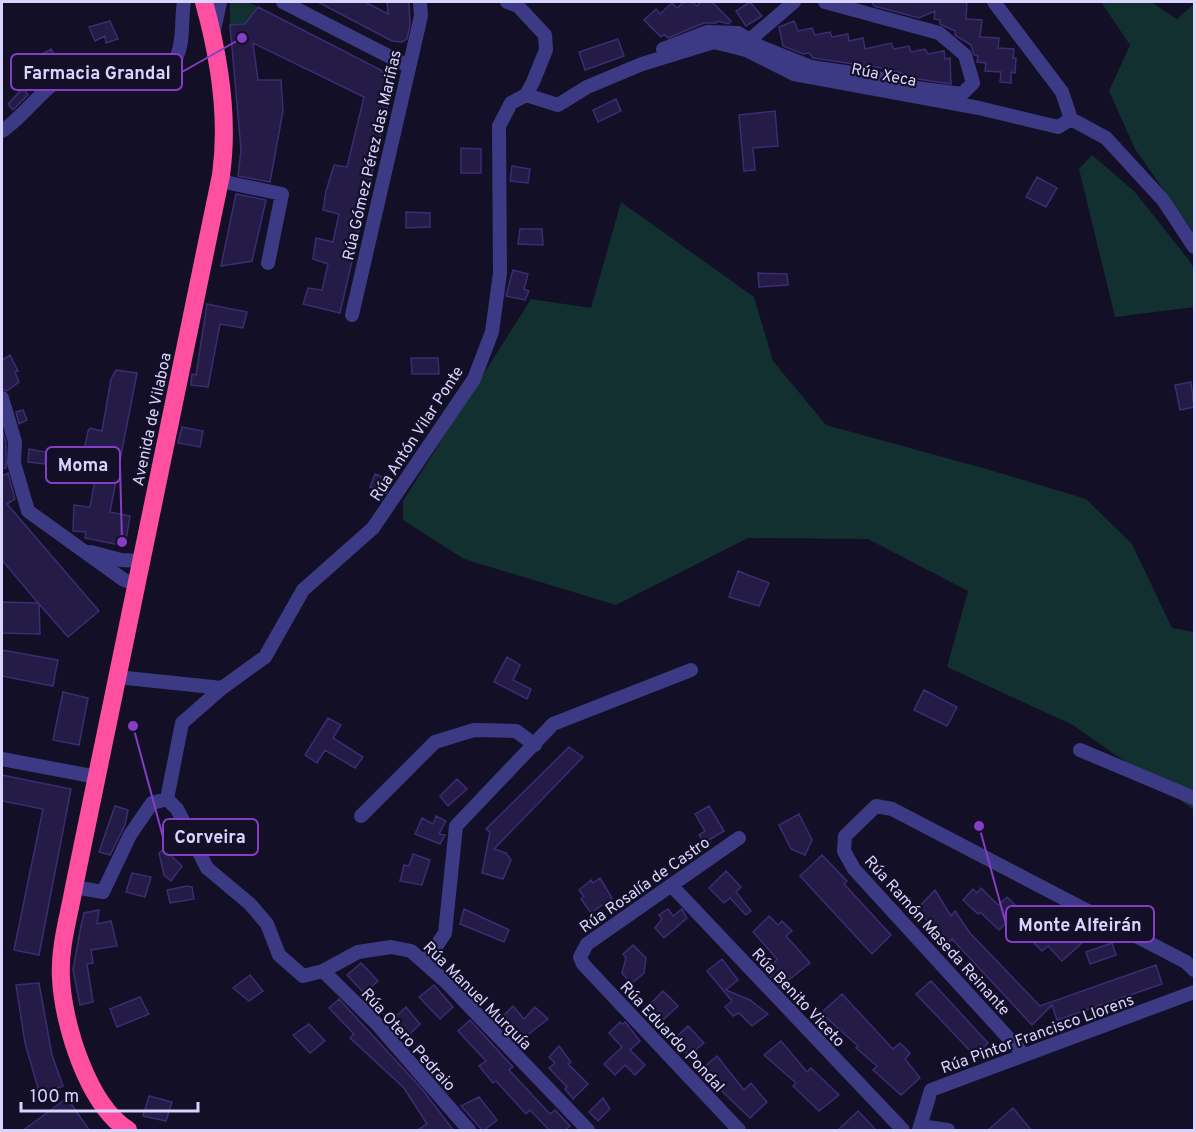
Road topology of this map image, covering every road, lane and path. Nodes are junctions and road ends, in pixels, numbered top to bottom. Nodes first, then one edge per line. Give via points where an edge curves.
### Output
1 (184, 2) edge
2 (204, 2) edge
3 (210, 2) edge
4 (220, 2) edge
5 (282, 2) edge
6 (420, 2) edge
7 (507, 2) edge
8 (794, 2) edge
9 (825, 2) edge
10 (994, 2) edge
11 (212, 31) junction
12 (750, 38) junction
13 (663, 49) dead end
14 (740, 49) junction
15 (408, 66) junction
16 (526, 95) junction
17 (1071, 119) junction
18 (2, 131) edge
19 (220, 181) junction
20 (1194, 247) edge
21 (268, 263) dead end
22 (352, 315) dead end
23 (2, 398) edge
24 (8, 463) edge
25 (75, 545) junction
26 (121, 560) junction
27 (142, 561) junction
28 (114, 573) junction
29 (138, 584) junction
30 (691, 670) dead end
31 (117, 677) junction
32 (222, 688) junction
33 (535, 745) junction
34 (1080, 750) dead end
35 (2, 759) edge
36 (97, 777) junction
37 (1194, 798) edge
38 (167, 799) junction
39 (361, 816) dead end
40 (739, 838) dead end
41 (671, 885) junction
42 (74, 887) junction
43 (425, 963) junction
44 (583, 964) joint
45 (1194, 970) edge
46 (323, 971) junction
47 (1194, 991) edge
48 (1024, 1055) junction
49 (451, 1112) junction
50 (920, 1128) edge
51 (128, 1131) edge
52 (463, 1131) edge
53 (469, 1131) edge
54 (588, 1131) edge
55 (739, 1131) edge
56 (903, 1131) edge
57 (948, 1131) edge

1 - 18 street via 178,55 165,68 146,73 72,74 59,79
2 - 11 highway, Avenida de Vilaboa
3 - 11 highway, Avenida de Vilaboa
4 - 11 street
5 - 15 street
6 - 15 street, Rúa Gómez Pérez das Mariñas via 421,16
7 - 16 street, Rúa Antón Vilar Ponte via 518,6 545,35 543,60
8 - 12 street
9 - 12 street via 939,33 964,55 974,83 962,94 811,67 761,47
10 - 17 street via 1062,92
11 - 19 highway, Avenida de Vilaboa via 224,132
12 - 13 street via 738,33 707,32
12 - 14 street
14 - 16 street, Rúa Xeca via 714,42 652,61 587,87 558,105
14 - 17 street, Rúa Xeca via 794,74 979,108 1048,126 1058,127
15 - 22 street, Rúa Gómez Pérez das Mariñas
16 - 32 street, Rúa Antón Vilar Ponte via 511,103 500,126 500,273 492,332 474,379 373,528 303,590 265,657
17 - 20 street via 1106,138 1163,200
19 - 21 street via 282,194
19 - 27 highway, Avenida de Vilaboa
23 - 24 street via 15,442
24 - 25 street via 28,511
25 - 26 street
25 - 28 street
26 - 27 street
26 - 28 street via 114,562
27 - 29 highway, Avenida de Vilaboa
28 - 29 street
29 - 31 highway, Avenida de Vilaboa
30 - 33 street via 553,724
31 - 32 street
31 - 36 highway, Avenida de Vilaboa
32 - 38 street, Rúa Antón Vilar Ponte via 183,723
33 - 39 street via 516,731 474,730 435,742
33 - 43 street via 456,826 445,933
34 - 37 street
35 - 36 street
36 - 42 highway, Avenida de Vilaboa
38 - 42 street via 152,803 130,835 103,892
38 - 46 street via 177,809 207,868 250,904 267,924 279,955 303,976
40 - 41 street, Rúa Rosalía de Castro
41 - 44 street, Rúa Rosalía de Castro via 587,944 580,957
41 - 56 street, Rúa Benito Viceto
42 - 51 highway, Avenida de Vilaboa via 62,954 62,994 89,1085 110,1117
43 - 46 street, Rúa Manuel Murguía via 411,951 390,947 357,952
43 - 54 street, Rúa Manuel Murguía
44 - 55 street, Rúa Eduardo Pondal
45 - 47 street via 1188,982
45 - 48 street, Rúa Ramón Maseda Reinante via 1186,962 902,815 876,806 845,836 844,851 854,869
46 - 49 street, Rúa Otero Pedraio via 375,1023
47 - 48 street, Rúa Pintor Francisco Llorens
48 - 50 street, Rúa Pintor Francisco Llorens via 931,1090
49 - 52 street
49 - 53 street, Rúa Otero Pedraio
50 - 57 street

